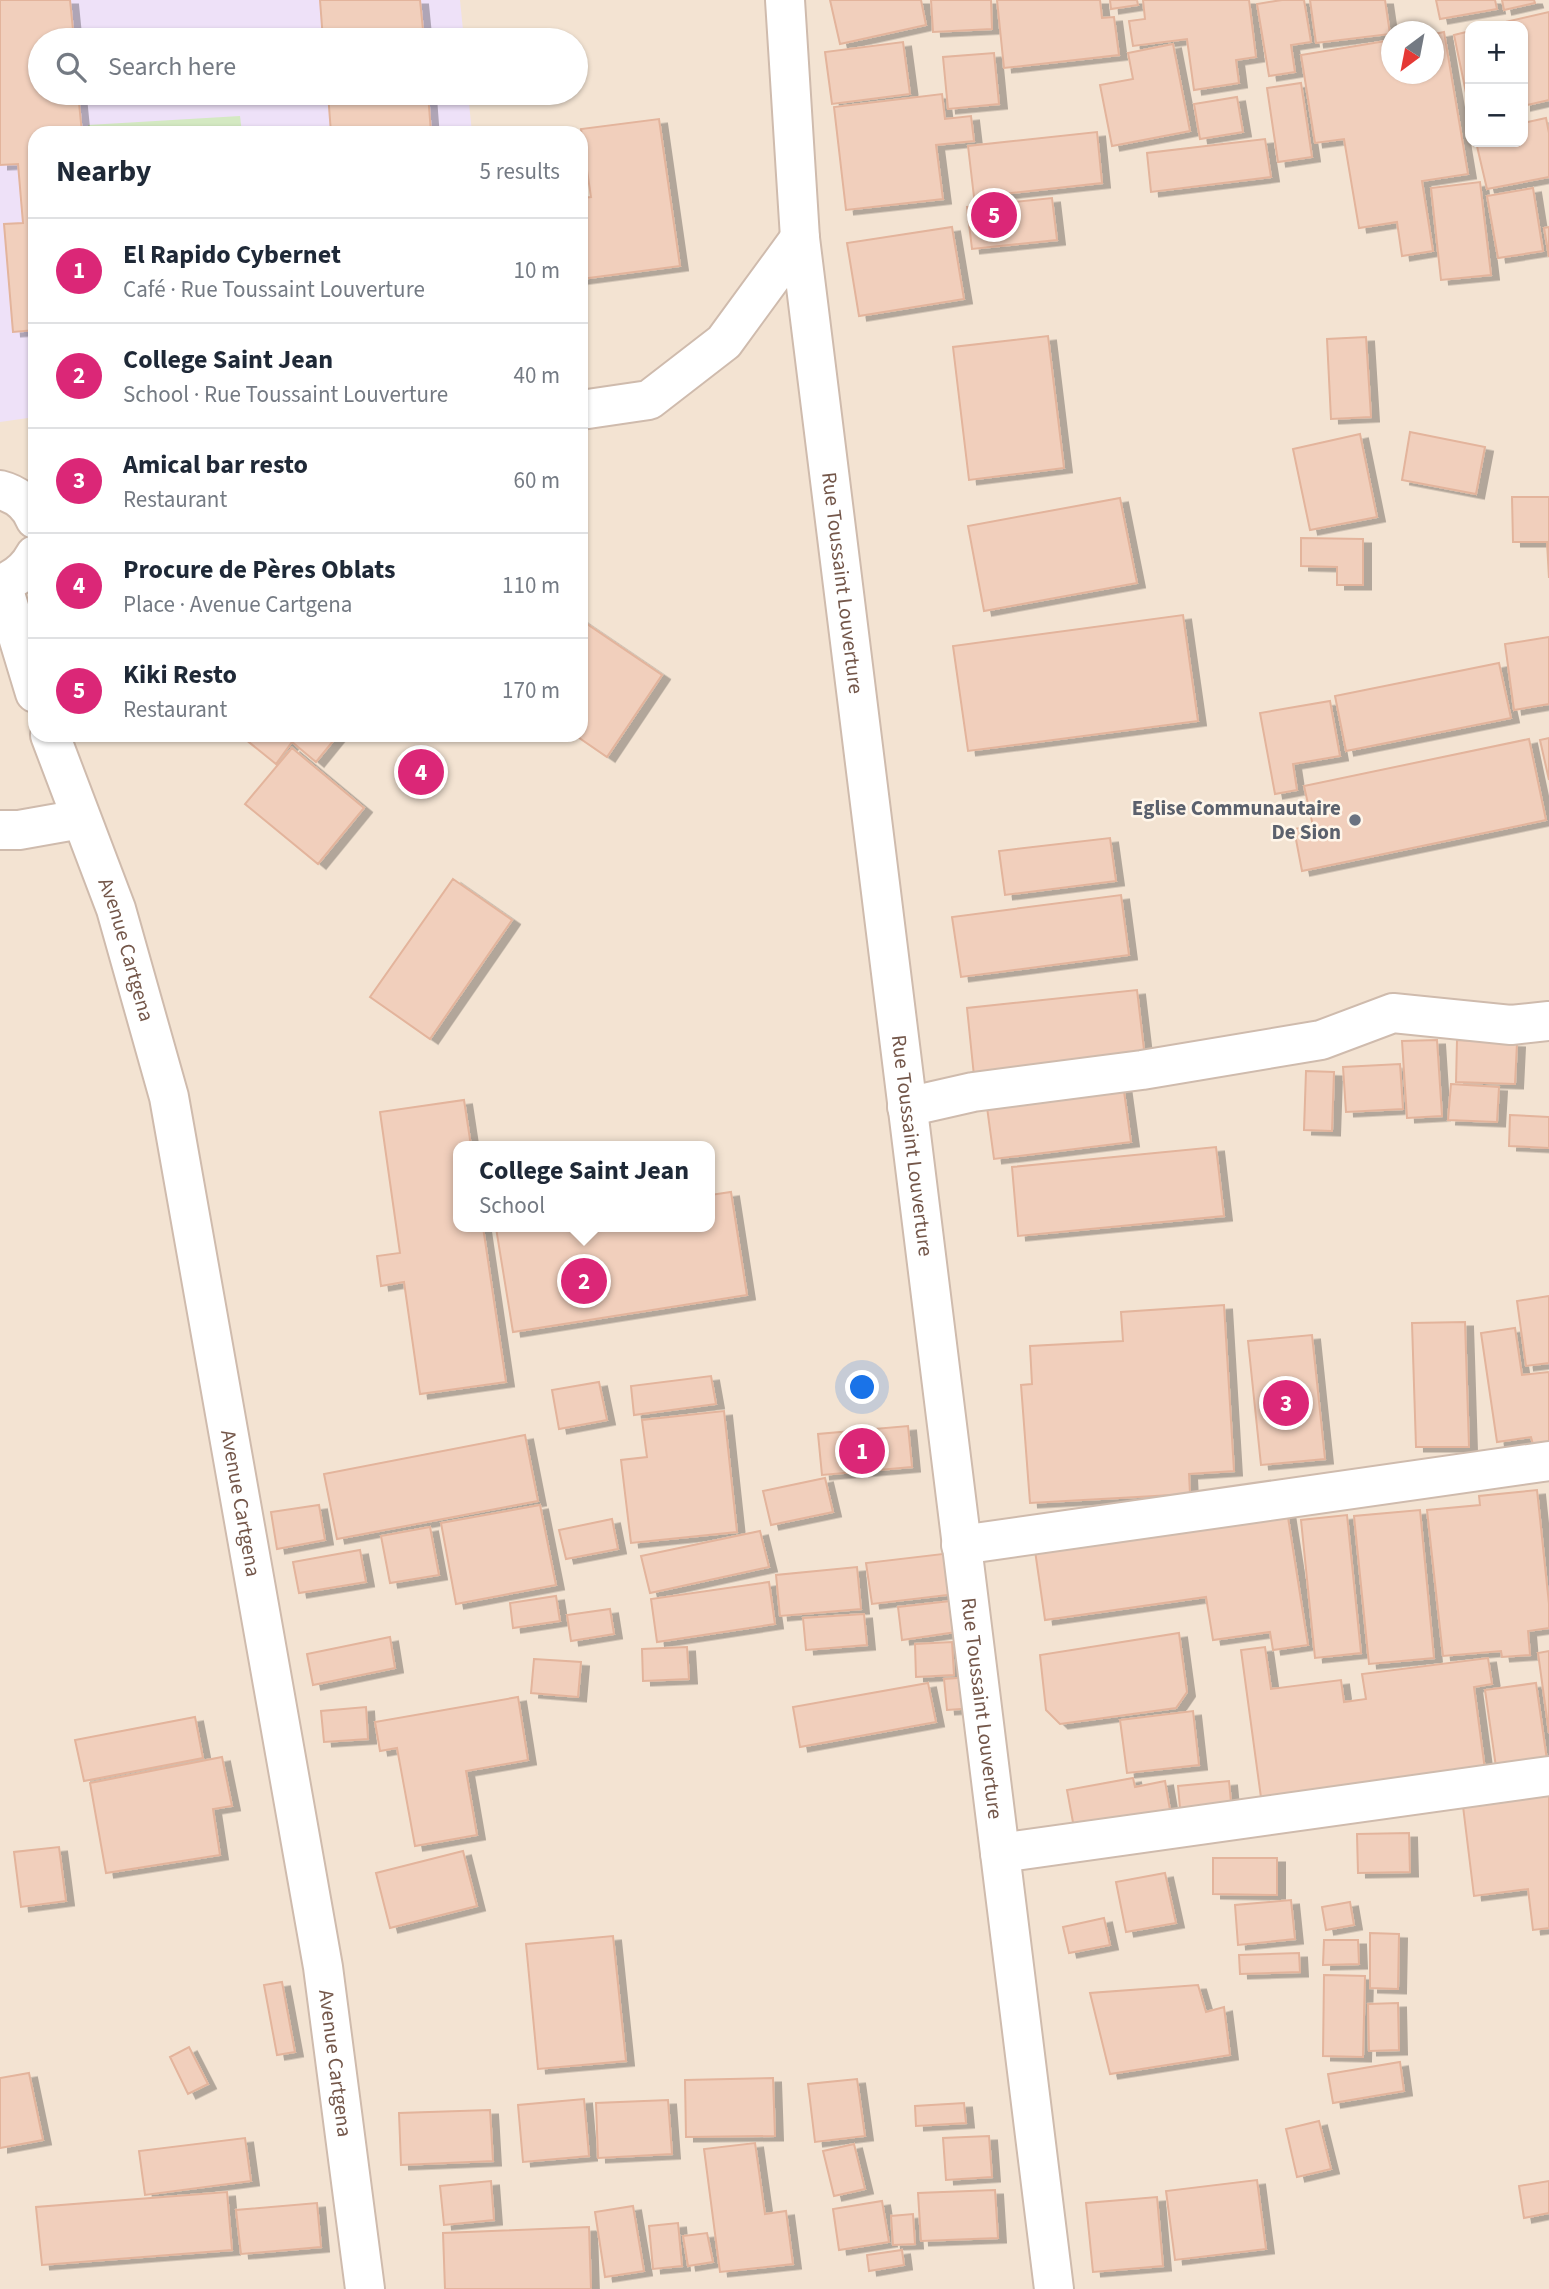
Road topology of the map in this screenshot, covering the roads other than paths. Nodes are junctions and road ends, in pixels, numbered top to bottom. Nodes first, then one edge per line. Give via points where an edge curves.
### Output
1 (785, 0) edge
2 (800, 238) junction
3 (588, 409) edge
4 (28, 567) edge
5 (1, 584) edge
6 (28, 671) edge
7 (53, 742) edge
8 (81, 820) junction
9 (0, 830) edge
10 (1549, 1021) edge
11 (907, 1107) junction
12 (1549, 1461) edge
13 (961, 1545) junction
14 (1549, 1776) edge
15 (1000, 1853) junction
16 (365, 2289) edge
17 (1054, 2289) edge

1 - 2 street, Rue Toussaint Louverture
2 - 3 street via 724,342 649,400
2 - 11 street, Rue Toussaint Louverture
4 - 5 street
5 - 6 street
7 - 8 street, Avenue Cartgena
8 - 9 street
8 - 16 street, Avenue Cartgena via 116,909 169,1097 323,1967
10 - 11 street via 1511,1025 1392,1013 1321,1040 973,1092
11 - 13 street, Rue Toussaint Louverture
12 - 13 street
13 - 15 street, Rue Toussaint Louverture
14 - 15 street
15 - 17 street, Rue Toussaint Louverture

